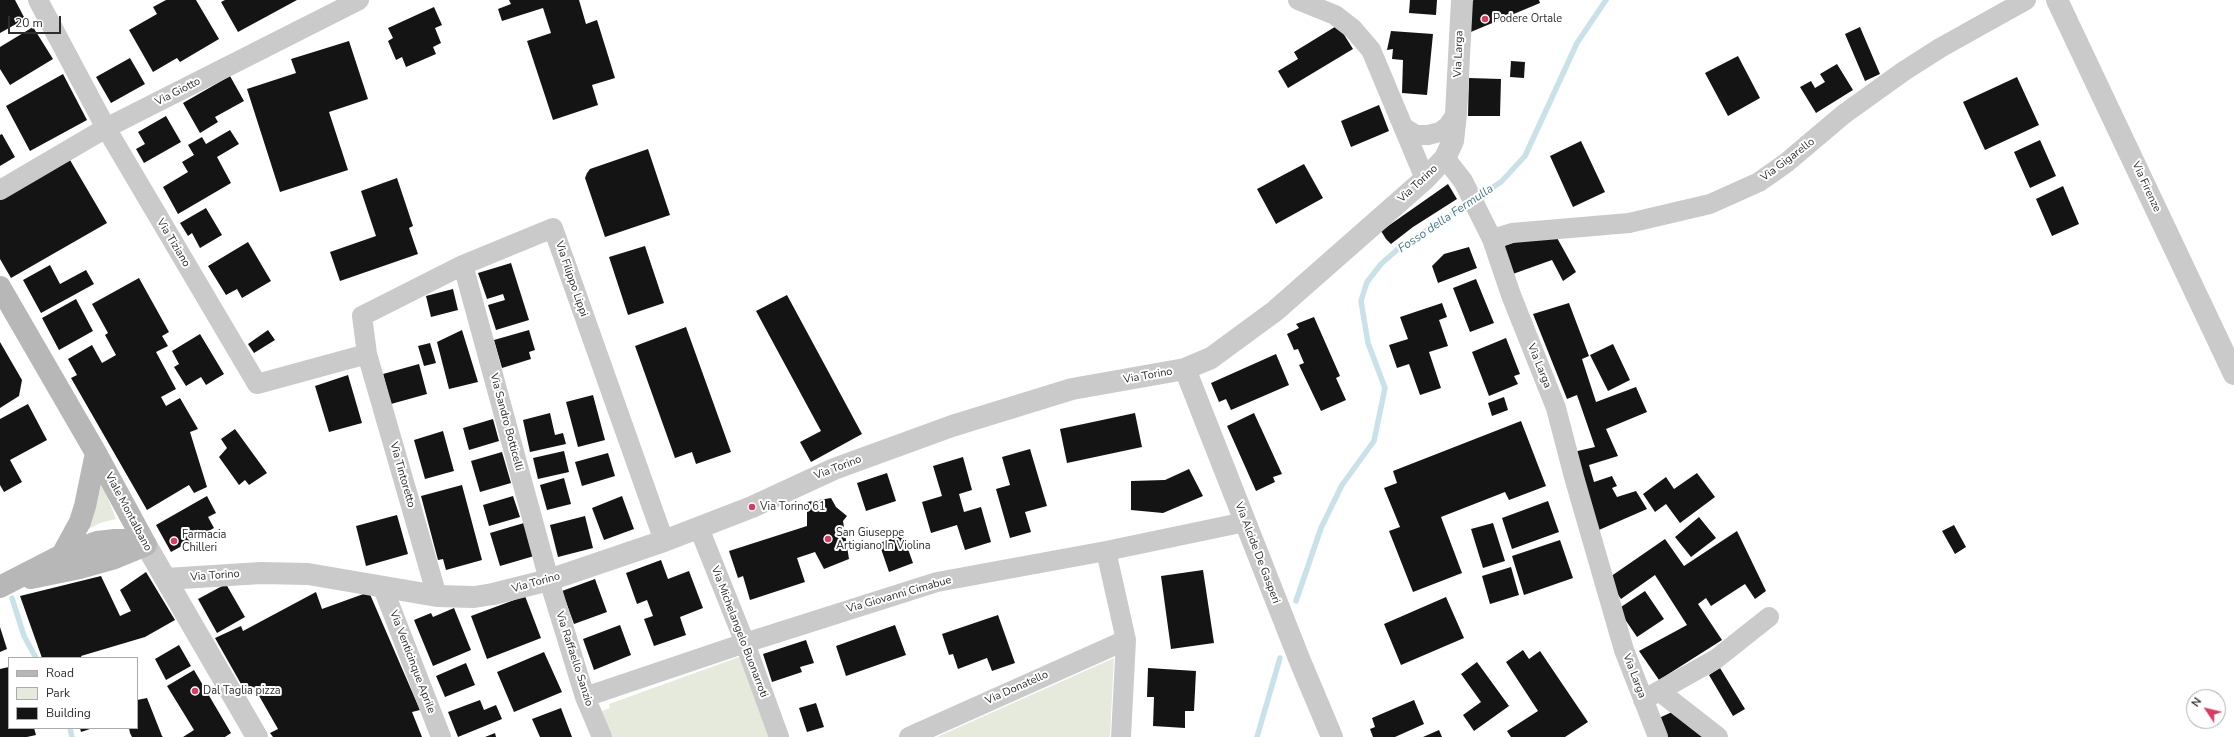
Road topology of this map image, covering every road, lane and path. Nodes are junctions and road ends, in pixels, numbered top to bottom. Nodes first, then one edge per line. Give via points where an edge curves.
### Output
1 (38, 0) edge
2 (359, 0) edge
3 (1298, 0) edge
4 (1462, 0) edge
5 (2026, 0) edge
6 (2057, 0) edge
7 (1456, 114) junction
8 (1403, 127) junction
9 (106, 128) junction
10 (1445, 158) junction
11 (1425, 179) junction
12 (0, 190) edge
13 (1492, 239) junction
14 (463, 265) junction
15 (0, 288) edge
16 (367, 354) junction
17 (1185, 369) junction
18 (2234, 374) edge
19 (96, 453) junction
20 (1245, 522) junction
21 (699, 528) junction
22 (664, 541) junction
23 (146, 545) junction
24 (1106, 551) junction
25 (62, 555) junction
26 (166, 579) junction
27 (549, 580) junction
28 (8, 584) edge
29 (383, 588) junction
30 (437, 596) junction
31 (1769, 617) dead end
32 (1126, 640) junction
33 (745, 643) junction
34 (1651, 695) junction
35 (585, 697) junction
36 (257, 737) edge
37 (441, 737) edge
38 (602, 737) edge
39 (779, 737) edge
40 (909, 737) edge
41 (1121, 737) edge
42 (1332, 737) edge
43 (1658, 737) edge
44 (1718, 737) edge

1 - 9 street, Via Tiziano
2 - 9 street, Via Giotto
3 - 8 street via 1336,15 1358,34 1371,50
4 - 7 street, Via Larga
5 - 13 street, Via Gigarello via 1904,70 1759,182 1710,204 1629,223 1512,233
6 - 18 street, Via Firenze
7 - 8 street via 1448,126 1434,134 1416,135
7 - 10 street, Via Larga via 1453,142
8 - 11 street
9 - 12 street, Via Giotto
9 - 16 street, Via Tiziano via 257,384
10 - 11 street, Via Torino
10 - 13 street, Via Larga via 1465,186
11 - 17 street, Via Torino via 1275,311 1211,358
13 - 34 street, Via Larga via 1511,295 1556,408 1624,650
14 - 16 street, Via Filippo Lippi via 362,316
14 - 22 street, Via Filippo Lippi via 553,228
14 - 27 street, Via Sandro Botticelli
15 - 19 main road, Viale Montalbano
16 - 30 street, Via Tintoretto
17 - 20 street, Via Alcide De Gasperi
17 - 21 street, Via Torino via 1072,389 952,426 834,469
19 - 23 main road, Viale Montalbano
19 - 25 main road via 80,522
20 - 24 street, Via Giovanni Cimabue
20 - 42 street, Via Alcide De Gasperi
21 - 22 street, Via Torino
21 - 33 street, Via Michelangelo Buonarroti
22 - 27 street, Via Torino
23 - 25 main road via 129,540 97,542
23 - 26 street, Viale Montalbano
23 - 28 main road via 112,559
24 - 32 street
24 - 33 street, Via Giovanni Cimabue via 937,582
25 - 28 main road
26 - 29 street, Via Torino via 261,573 308,574
26 - 36 street, Viale Montalbano
27 - 30 street, Via Torino via 494,594
27 - 35 street, Via Raffaello Sanzio
29 - 30 street, Via Torino
29 - 37 street, Via Venticinque Aprile
31 - 34 street via 1716,659
32 - 40 street, Via Donatello
32 - 41 street
33 - 35 street, Via Giovanni Cimabue
33 - 39 street, Via Michelangelo Buonarroti
34 - 43 street, Via Larga
34 - 44 street
35 - 38 street, Via Raffaello Sanzio

